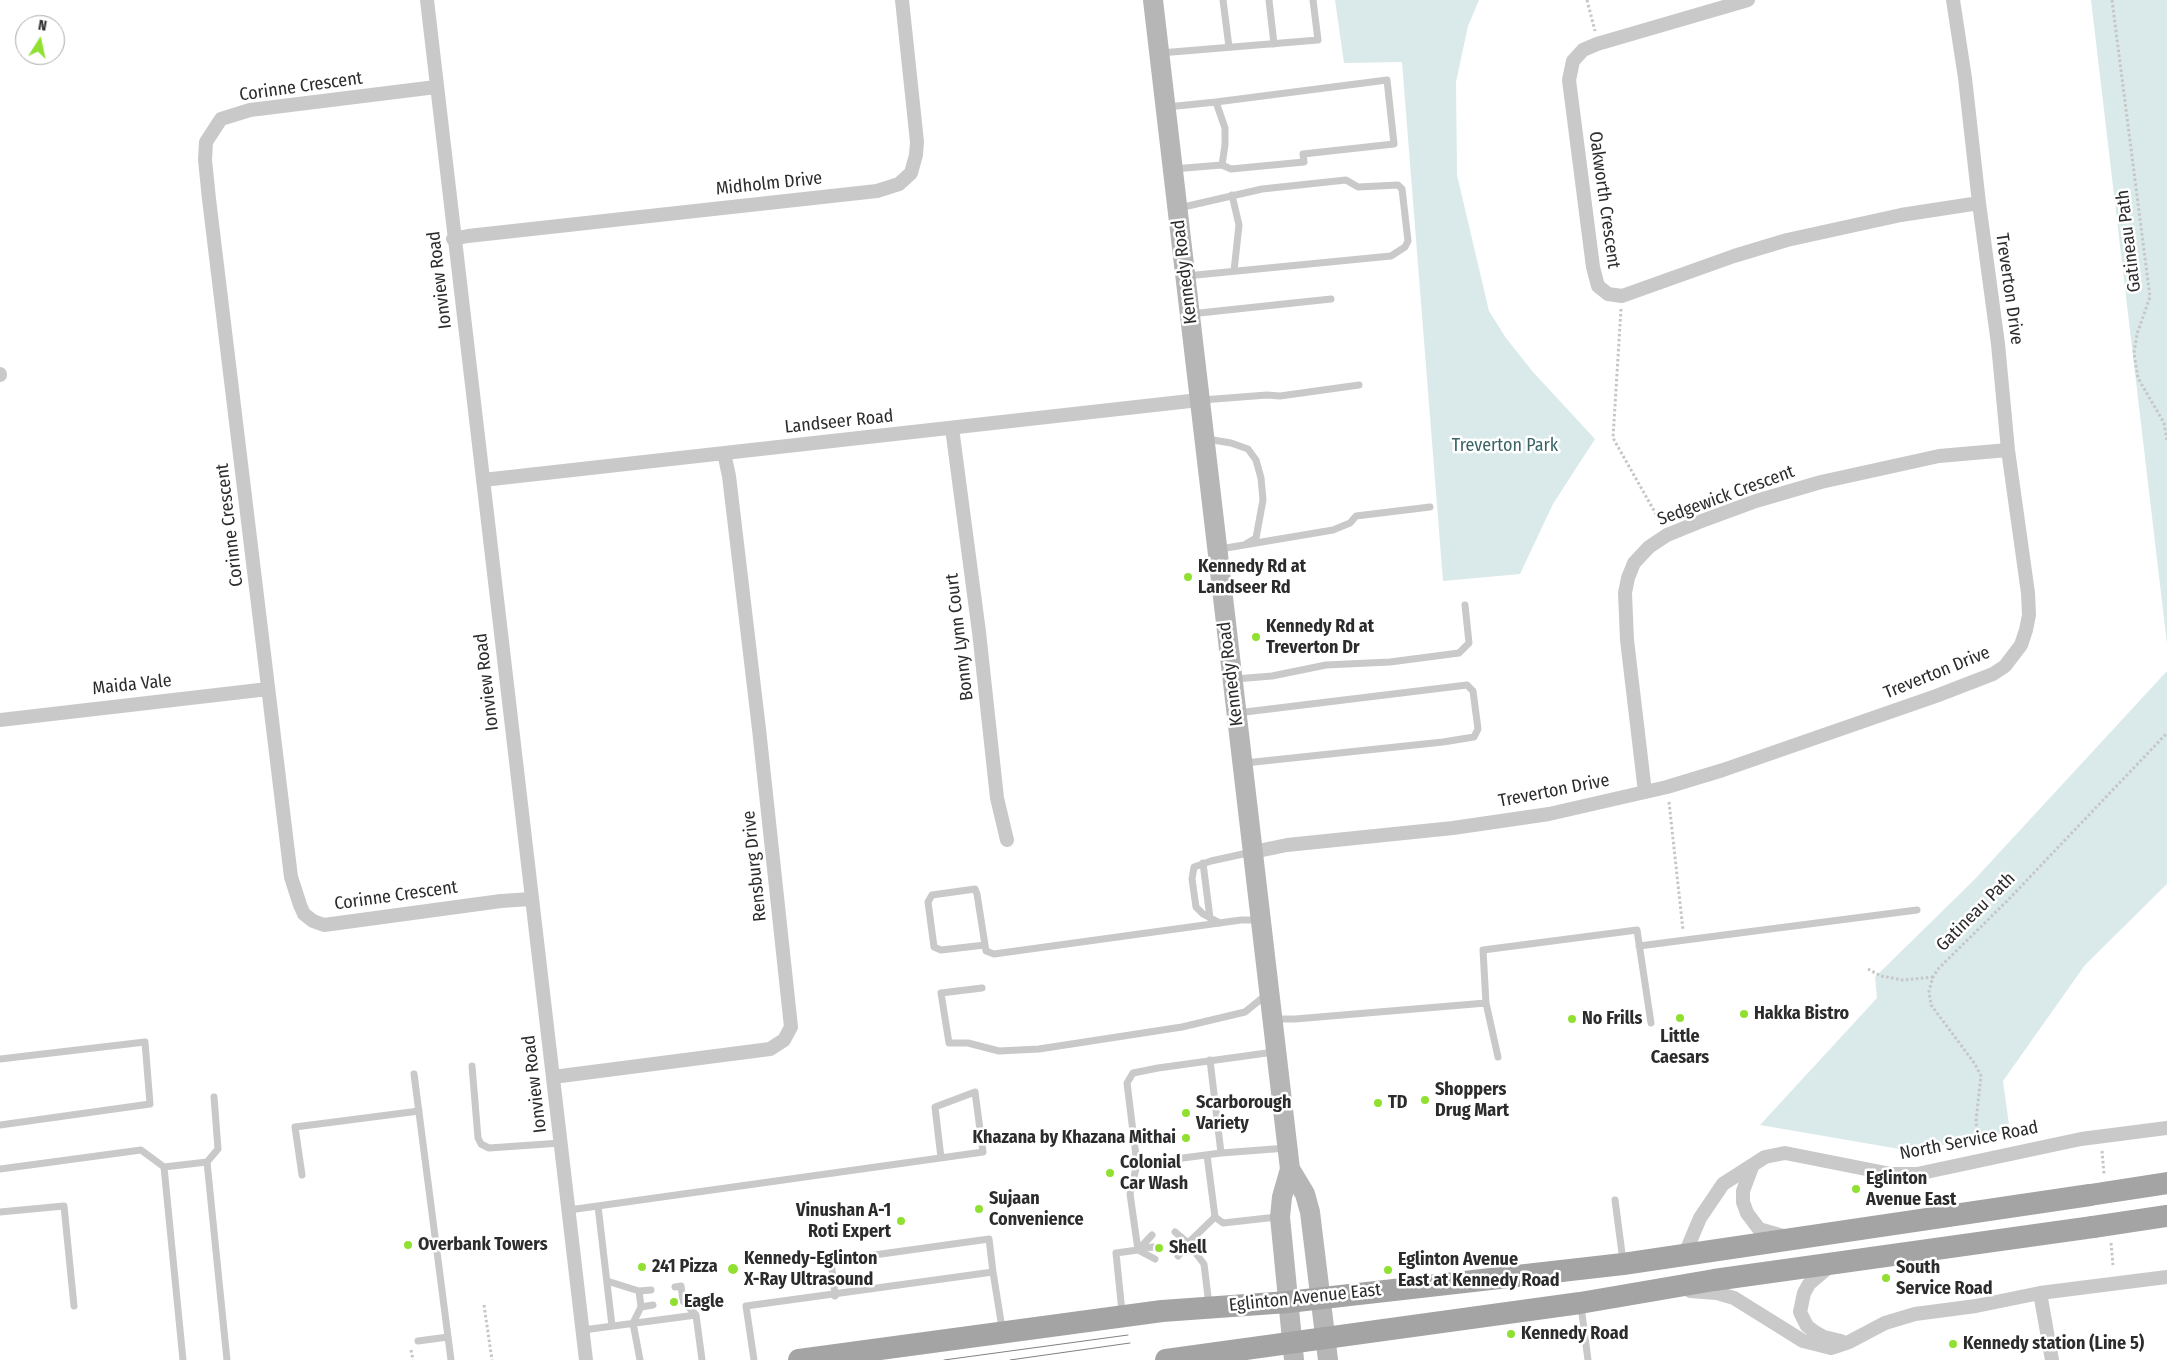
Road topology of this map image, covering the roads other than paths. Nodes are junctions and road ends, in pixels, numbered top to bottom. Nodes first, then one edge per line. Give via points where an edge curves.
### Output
1 (427, 0) edge
2 (902, 0) edge
3 (1153, 0) edge
4 (1223, 0) edge
5 (1269, 0) edge
6 (1313, 0) edge
7 (1748, 0) edge
8 (1953, 0) edge
9 (1274, 44) junction
10 (1229, 47) junction
11 (1160, 53) junction
12 (436, 87) junction
13 (1216, 102) junction
14 (1166, 107) junction
15 (1222, 165) junction
16 (1173, 170) junction
17 (1232, 195) junction
18 (1979, 203) junction
19 (1177, 208) junction
20 (453, 239) junction
21 (1234, 271) junction
22 (1186, 276) junction
23 (1331, 299) dead end
24 (1190, 314) junction
25 (1359, 386) dead end
26 (1200, 400) junction
27 (952, 428) junction
28 (1204, 439) junction
29 (2008, 450) junction
30 (724, 453) junction
31 (483, 480) junction
32 (1430, 507) dead end
33 (1244, 545) junction
34 (1217, 549) junction
35 (1465, 605) dead end
36 (1232, 679) junction
37 (268, 689) junction
38 (1236, 713) junction
39 (0, 720) edge
40 (1242, 763) junction
41 (1645, 792) junction
42 (1007, 840) dead end
43 (1253, 852) junction
44 (1203, 863) junction
45 (531, 899) junction
46 (1917, 910) dead end
47 (1210, 918) junction
48 (1261, 920) junction
49 (1220, 923) junction
50 (985, 945) junction
51 (1639, 946) junction
52 (982, 988) dead end
53 (1268, 993) junction
54 (1486, 1003) junction
55 (1271, 1019) junction
56 (1651, 1023) dead end
57 (1275, 1052) junction
58 (1498, 1057) dead end
59 (0, 1059) edge
60 (1210, 1060) junction
61 (472, 1066) dead end
62 (414, 1074) dead end
63 (553, 1077) junction
64 (214, 1097) dead end
65 (419, 1111) junction
66 (0, 1125) edge
67 (2167, 1128) edge
68 (561, 1143) junction
69 (1287, 1148) junction
70 (1220, 1153) junction
71 (1207, 1155) junction
72 (941, 1158) junction
73 (206, 1162) junction
74 (1137, 1164) junction
75 (164, 1167) junction
76 (1752, 1167) junction
77 (0, 1169) edge
78 (1290, 1169) junction
79 (302, 1176) dead end
80 (2167, 1183) edge
81 (1615, 1200) dead end
82 (598, 1206) junction
83 (569, 1210) junction
84 (0, 1212) edge
85 (2167, 1216) edge
86 (1280, 1217) junction
87 (1215, 1218) junction
88 (1175, 1232) dead end
89 (1152, 1235) dead end
90 (1798, 1238) junction
91 (1188, 1243) junction
92 (1176, 1244) dead end
93 (1154, 1247) dead end
94 (1138, 1250) junction
95 (1178, 1256) dead end
96 (1684, 1256) junction
97 (1155, 1259) dead end
98 (1834, 1263) junction
99 (1623, 1264) junction
100 (993, 1272) junction
101 (2167, 1277) edge
102 (607, 1282) junction
103 (675, 1287) dead end
104 (651, 1290) dead end
105 (639, 1291) junction
106 (1650, 1292) junction
107 (2040, 1293) junction
108 (834, 1296) junction
109 (1322, 1298) junction
110 (1288, 1302) junction
111 (1580, 1303) junction
112 (653, 1305) dead end
113 (74, 1306) dead end
114 (641, 1307) junction
115 (1209, 1308) junction
116 (696, 1315) junction
117 (1122, 1315) junction
118 (633, 1323) junction
119 (612, 1326) junction
120 (583, 1330) junction
121 (1003, 1332) junction
122 (448, 1337) junction
123 (418, 1341) dead end
124 (1849, 1342) junction
125 (1326, 1350) edge
126 (1293, 1352) edge
127 (183, 1360) edge
128 (228, 1360) edge
129 (451, 1360) edge
130 (586, 1360) edge
131 (640, 1360) edge
132 (702, 1360) edge
133 (754, 1360) edge
134 (799, 1360) edge
135 (1166, 1360) edge
136 (1588, 1360) edge
137 (2052, 1360) edge

1 - 12 street, Ionview Road
2 - 20 street, Midholm Drive via 917,142 911,173 899,184 878,191
3 - 11 main road, Kennedy Road
4 - 10 lane
5 - 9 lane
6 - 9 lane via 1318,40
7 - 18 street, Oakworth Crescent via 1598,44 1583,50 1573,61 1568,80 1592,267 1598,286 1608,294 1622,296 1786,240 1901,215
8 - 18 street, Treverton Drive
9 - 10 lane
10 - 11 lane
11 - 14 main road, Kennedy Road
12 - 20 street, Ionview Road
12 - 37 street, Corinne Crescent via 250,110 220,119 206,142 207,180
13 - 14 lane
13 - 15 lane via 1225,128
13 - 15 lane via 1387,80 1394,144 1303,154 1304,162 1231,169
14 - 16 main road, Kennedy Road
15 - 16 lane
16 - 19 main road, Kennedy Road
17 - 19 lane
17 - 21 lane via 1239,225
17 - 21 lane via 1346,180 1358,187 1398,185 1402,188 1408,241 1406,247 1391,256
18 - 29 street, Treverton Drive
19 - 22 main road, Kennedy Road
20 - 31 street, Ionview Road
21 - 22 lane
22 - 24 main road, Kennedy Road
23 - 24 lane
24 - 26 main road, Kennedy Road
25 - 26 lane via 1280,396
26 - 27 street, Landseer Road
26 - 28 main road, Kennedy Road
27 - 30 street, Landseer Road
27 - 42 street, Bonny Lynn Court via 997,798
28 - 33 lane via 1231,442 1248,449 1256,460 1263,500 1261,519 1256,538
28 - 34 main road, Kennedy Road
29 - 41 street, Treverton Drive via 2026,566 2029,615 2021,645 2005,666 1993,674 1936,696 1742,764
29 - 41 street, Sedgewick Crescent via 1939,456 1821,482 1756,501 1667,534 1649,547 1634,563 1625,593 1627,640
30 - 31 street, Landseer Road
30 - 63 street, Rensburg Drive via 757,710 791,1027 784,1040 770,1050
31 - 45 street, Ionview Road
32 - 33 lane via 1356,516 1350,523 1333,530
33 - 34 lane
34 - 36 main road, Kennedy Road
35 - 36 lane via 1469,643 1458,653 1390,662 1326,664 1272,676
36 - 38 main road, Kennedy Road
37 - 39 street, Maida Vale
37 - 45 street, Corinne Crescent via 291,877 304,914 324,925
38 - 40 main road, Kennedy Road
38 - 40 lane via 1467,686 1474,691 1478,729 1474,737
40 - 43 main road, Kennedy Road
41 - 43 street, Treverton Drive via 1549,814 1445,829 1287,845
43 - 44 lane
43 - 48 main road, Kennedy Road
44 - 47 lane
44 - 47 lane via 1194,867 1192,879 1196,907
45 - 63 street, Ionview Road
46 - 51 lane
47 - 49 lane
48 - 49 lane
48 - 53 main road, Kennedy Road
49 - 50 lane via 994,954 986,951
50 - 50 lane via 975,889 932,895 928,902 934,947 941,950
51 - 54 lane via 1637,930 1483,950
51 - 56 lane
52 - 53 lane via 941,993 948,1043 968,1043 999,1051 1039,1049 1182,1028 1246,1012
53 - 55 main road, Kennedy Road
54 - 55 lane
54 - 58 lane
55 - 57 main road, Kennedy Road
57 - 60 lane
57 - 69 main road, Kennedy Road
59 - 66 lane via 144,1042 150,1104
60 - 70 lane
60 - 74 lane via 1133,1073 1127,1084
61 - 68 lane via 481,1144 489,1148
62 - 65 lane
63 - 68 street, Ionview Road
64 - 73 lane via 218,1148
65 - 79 lane via 295,1127
65 - 122 lane
67 - 76 street, North Service Road via 2081,1139 1916,1174 1891,1174 1786,1154 1765,1157
68 - 83 street, Ionview Road
69 - 70 lane
69 - 78 main road, Kennedy Road
70 - 71 lane
71 - 74 lane
71 - 87 lane
72 - 72 lane via 983,1152 975,1092 935,1107
72 - 82 lane
73 - 75 lane
73 - 128 lane
74 - 94 lane via 1130,1194
75 - 77 lane via 141,1150
75 - 127 lane
76 - 90 street via 1743,1191 1746,1212 1759,1229
76 - 96 street, North Service Road via 1723,1184 1700,1218
78 - 86 main road, Kennedy Road
78 - 109 main road, Kennedy Road via 1305,1194 1310,1212
80 - 90 main road, Eglinton Avenue East, bridge
81 - 99 lane
82 - 83 lane
82 - 102 lane
83 - 120 street, Ionview Road
84 - 113 lane via 64,1206
85 - 98 main road, bridge
86 - 87 lane via 1223,1223
86 - 110 main road, Kennedy Road
87 - 91 lane
88 - 91 lane
89 - 94 lane
90 - 96 main road, Eglinton Avenue East
91 - 92 lane
91 - 95 lane
91 - 115 lane via 1204,1264
93 - 94 lane
94 - 97 lane
94 - 117 lane via 1116,1253
96 - 99 main road, Eglinton Avenue East
98 - 106 main road
98 - 124 street via 1809,1284 1800,1312 1807,1326 1815,1332
99 - 109 main road, Eglinton Avenue East
100 - 108 lane
100 - 108 lane via 989,1239 831,1261
100 - 121 lane
101 - 107 street
102 - 105 lane
102 - 119 lane
103 - 116 lane via 681,1286 680,1301
104 - 105 lane
105 - 114 lane
106 - 111 main road
106 - 124 street via 1702,1291 1734,1298 1803,1341 1830,1348
107 - 124 street via 1915,1314 1885,1323
107 - 137 street
108 - 133 lane via 746,1306
109 - 110 main road, Eglinton Avenue East
109 - 125 main road, Kennedy Road
110 - 115 main road, Eglinton Avenue East
110 - 126 main road, Kennedy Road
111 - 125 main road
111 - 136 lane
112 - 114 lane
114 - 118 lane
115 - 117 main road, Eglinton Avenue East
116 - 118 lane
116 - 132 lane
117 - 121 main road, Eglinton Avenue East
118 - 119 lane
118 - 131 lane
119 - 120 lane
120 - 130 street, Ionview Road
121 - 134 main road, Eglinton Avenue East
122 - 123 lane
122 - 129 lane
125 - 126 main road
126 - 135 main road

